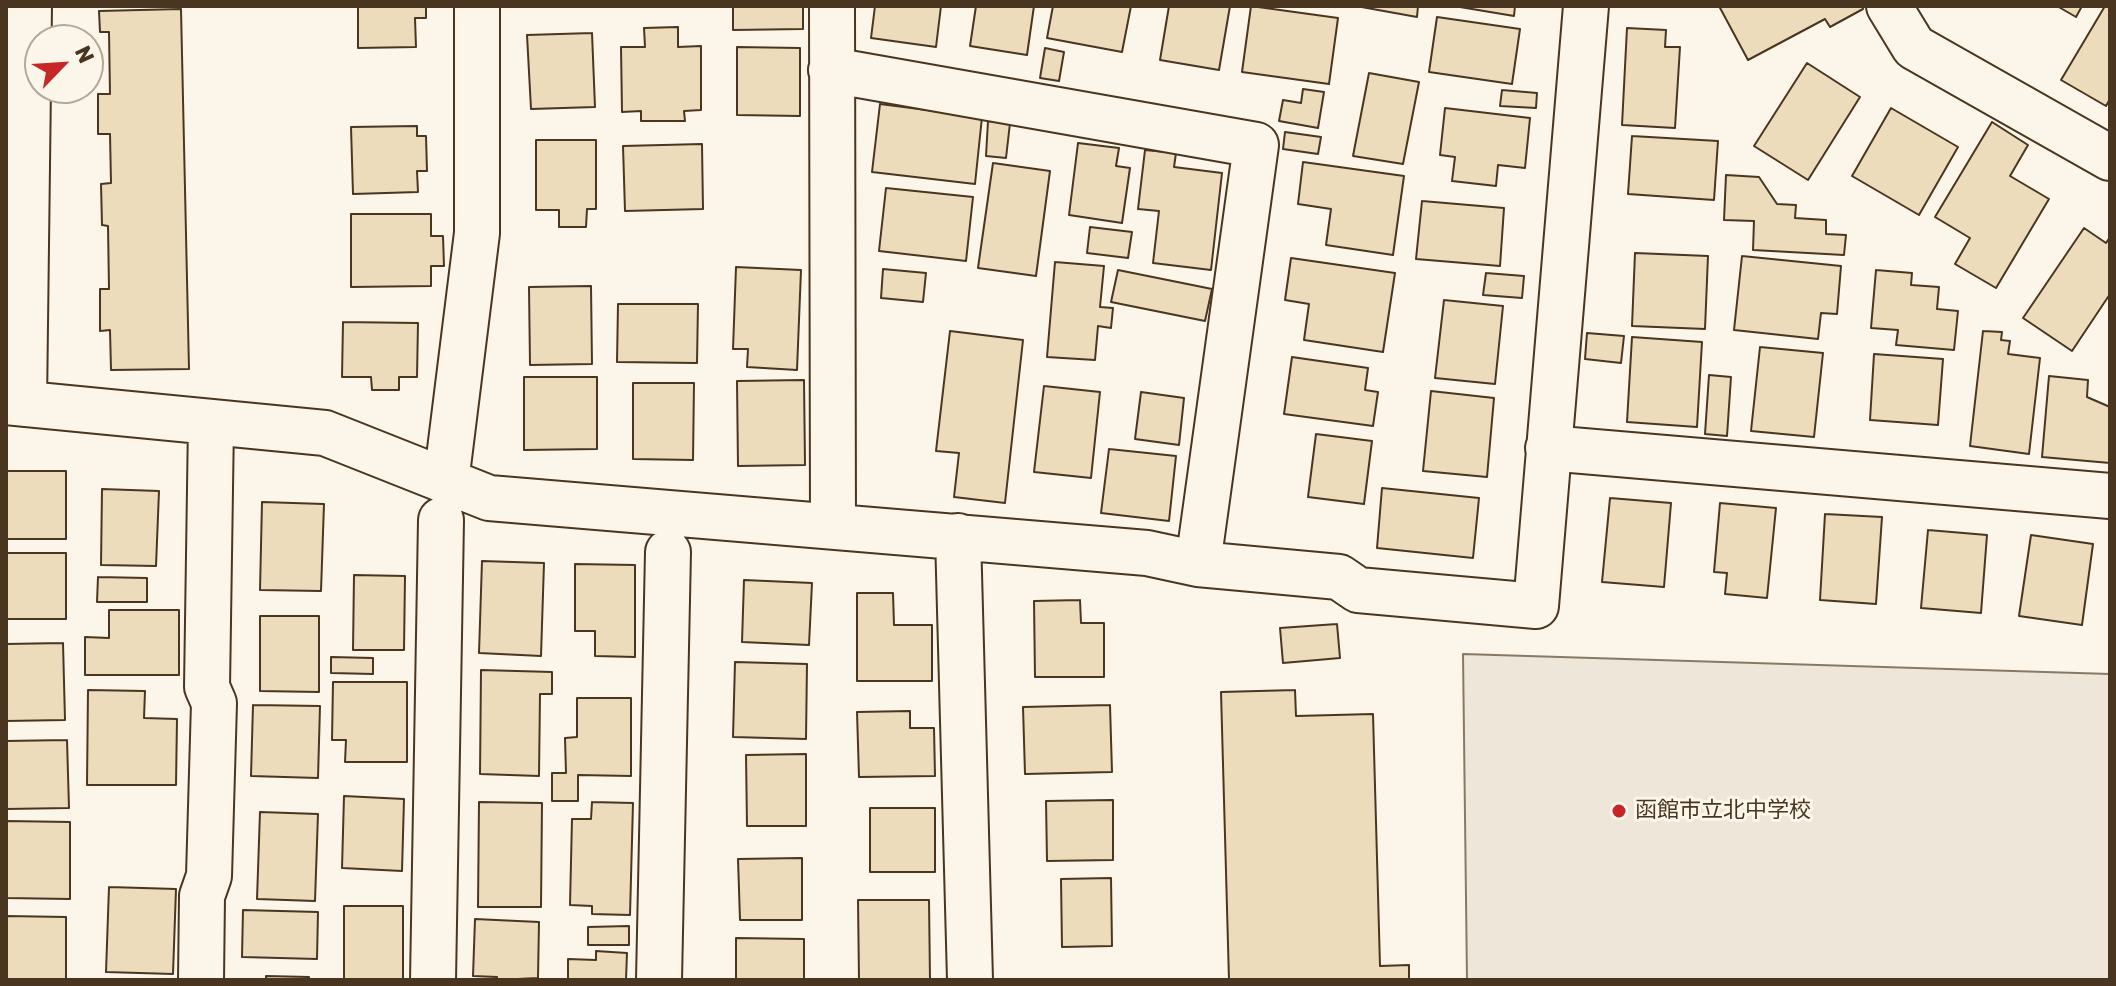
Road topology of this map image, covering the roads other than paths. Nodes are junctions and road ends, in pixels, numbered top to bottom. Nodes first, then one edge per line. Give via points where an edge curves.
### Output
1 (29, 6) edge
2 (477, 6) edge
3 (832, 6) edge
4 (1586, 6) edge
5 (1889, 6) edge
6 (831, 70) junction
7 (2110, 158) edge
8 (15, 403) edge
9 (211, 423) junction
10 (1548, 448) junction
11 (2110, 496) edge
12 (444, 501) junction
13 (833, 526) junction
14 (958, 536) junction
15 (668, 552) dead end
16 (1198, 564) junction
17 (201, 980) edge
18 (433, 980) edge
19 (659, 980) edge
20 (970, 980) edge

1 - 8 street
2 - 12 street via 477,233
3 - 6 street
4 - 10 street
5 - 7 street via 1914,47
6 - 13 street
6 - 16 street via 1256,145
8 - 9 street
9 - 12 street via 325,433
9 - 17 street via 207,687 214,703
10 - 11 street
10 - 16 street via 1536,606 1358,590 1339,577
12 - 13 street via 489,498
12 - 18 street
13 - 14 street
14 - 16 street via 1147,553
14 - 20 street
15 - 19 street

